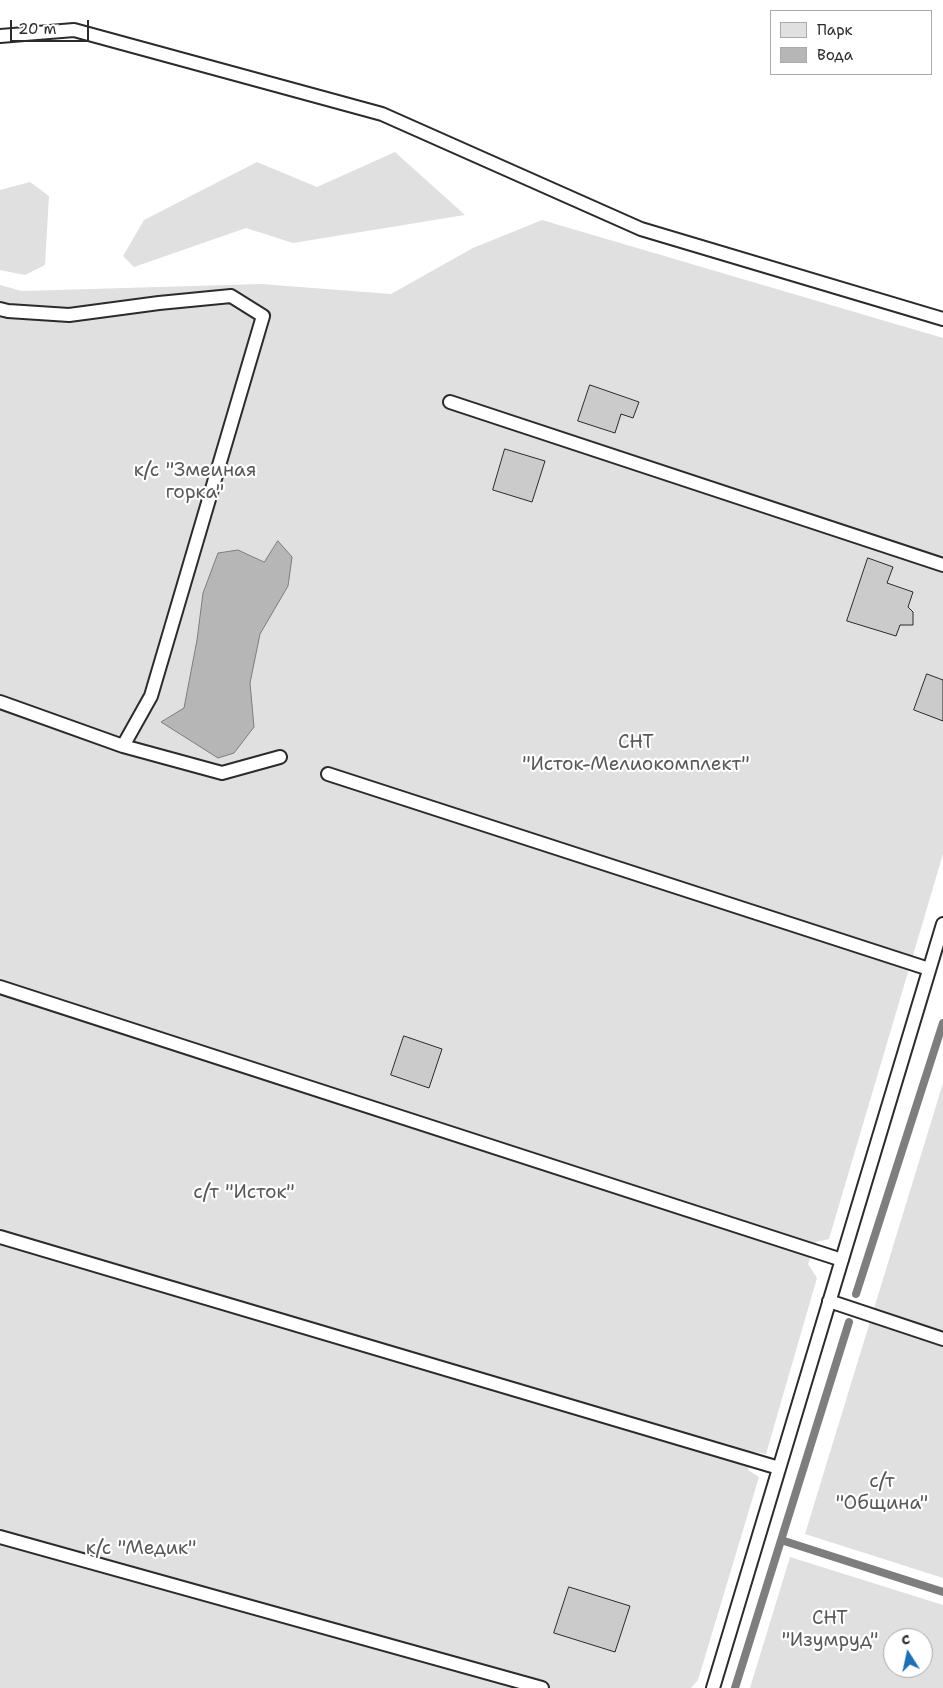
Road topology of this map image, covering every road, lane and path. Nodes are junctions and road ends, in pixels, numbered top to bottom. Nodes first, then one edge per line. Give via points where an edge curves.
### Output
1 (0, 36) edge
2 (0, 309) edge
3 (943, 319) edge
4 (450, 402) dead end
5 (943, 565) edge
6 (0, 702) edge
7 (123, 746) junction
8 (280, 757) dead end
9 (328, 774) dead end
10 (943, 924) edge
11 (929, 969) junction
12 (0, 987) edge
13 (0, 1237) edge
14 (842, 1260) junction
15 (829, 1302) junction
16 (943, 1339) edge
17 (779, 1468) junction
18 (0, 1537) edge
19 (542, 1688) edge
20 (713, 1688) edge

1 - 3 lane via 74,30 382,114 641,229
2 - 7 lane via 69,315 231,296 263,316 151,696
4 - 5 lane
6 - 7 lane
7 - 8 lane via 222,773
9 - 11 lane
10 - 11 lane
11 - 14 lane
12 - 14 lane
13 - 17 lane
14 - 15 lane
15 - 16 lane
15 - 17 lane
17 - 20 lane
18 - 19 lane

